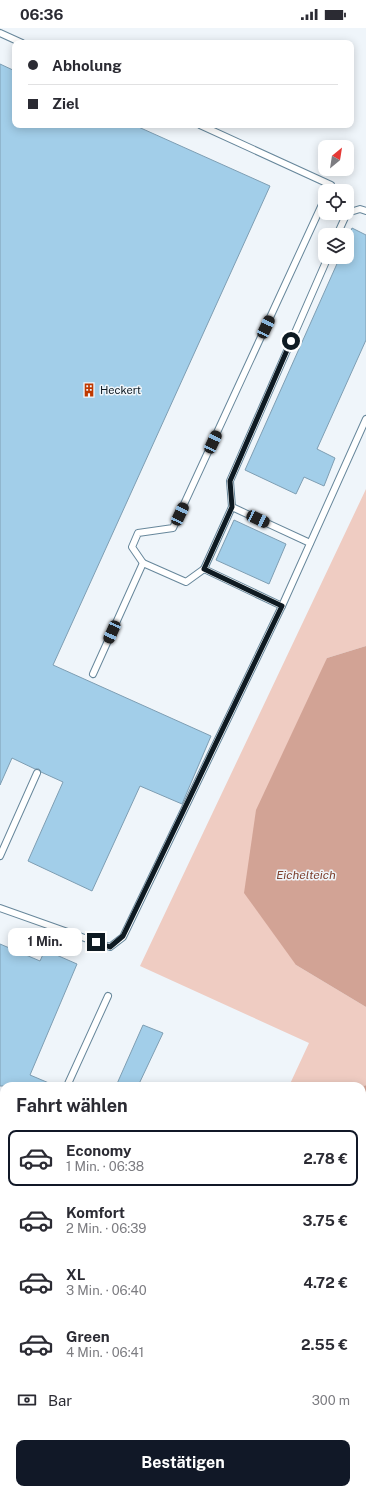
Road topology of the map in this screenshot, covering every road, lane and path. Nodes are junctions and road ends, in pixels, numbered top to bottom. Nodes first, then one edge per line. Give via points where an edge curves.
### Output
1 (0, 33) edge
2 (15, 40) edge
3 (207, 128) edge
4 (329, 184) edge
5 (354, 210) edge
6 (366, 211) edge
7 (318, 213) edge
8 (325, 264) edge
9 (366, 419) edge
10 (232, 507) junction
11 (310, 543) junction
12 (143, 563) junction
13 (204, 569) junction
14 (282, 606) junction
15 (93, 674) dead end
16 (37, 773) dead end
17 (0, 856) edge
18 (0, 908) edge
19 (108, 996) dead end
20 (69, 1082) edge

1 - 2 lane
3 - 4 lane
5 - 6 lane via 360,208
7 - 12 lane via 173,528 138,533 132,547
8 - 10 lane via 230,481
9 - 11 lane
10 - 11 lane
10 - 13 lane
11 - 14 lane
12 - 13 lane via 186,582
12 - 15 lane
13 - 14 lane
14 - 18 lane via 123,936 110,947
16 - 17 lane
19 - 20 lane

